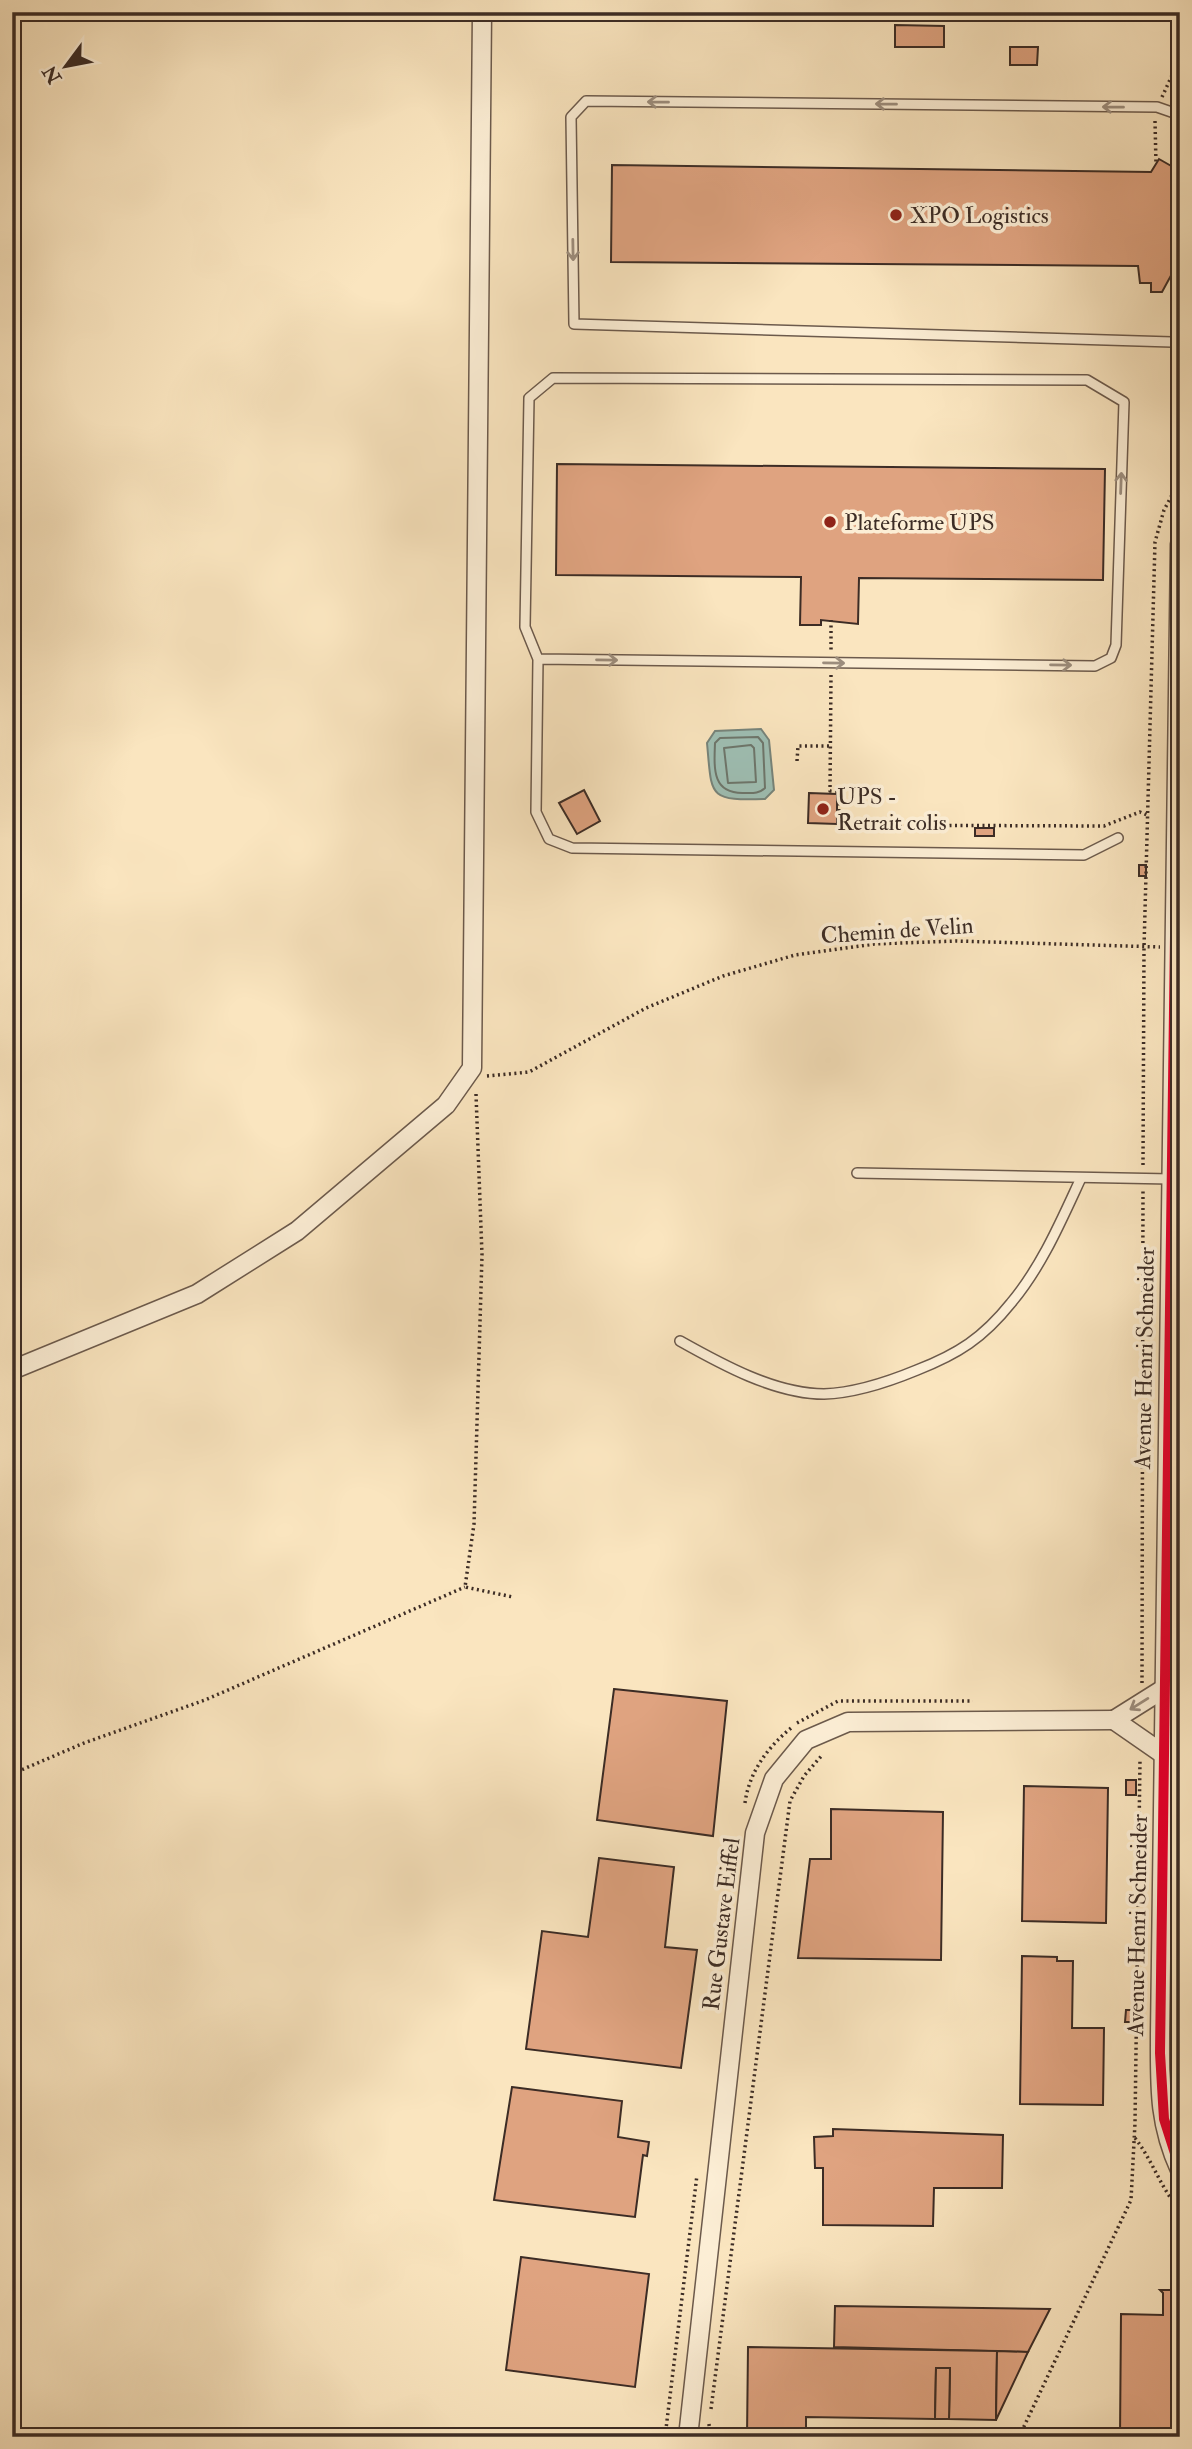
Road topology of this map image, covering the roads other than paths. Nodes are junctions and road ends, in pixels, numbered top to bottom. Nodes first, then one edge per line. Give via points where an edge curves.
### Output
1 (482, 12) edge
2 (1180, 115) edge
3 (1180, 337) edge
4 (1180, 544) edge
5 (1179, 608) edge
6 (538, 659) junction
7 (1118, 838) dead end
8 (857, 1173) dead end
9 (1081, 1178) junction
10 (1171, 1179) junction
11 (680, 1341) dead end
12 (12, 1370) edge
13 (1165, 1688) junction
14 (1114, 1720) junction
15 (1163, 1754) junction
16 (1180, 2170) edge
17 (688, 2437) edge

1 - 12 street via 474,1073 446,1105 297,1231 197,1294
2 -> 3 lane via 1157,107 586,101 571,117 574,324 1172,342
4 - 5 street, Avenue Henri Schneider
5 - 10 street, Avenue Henri Schneider
6 -> 6 lane via 1095,666 1111,658 1116,645 1124,402 1087,380 553,379 529,398 525,627
6 - 7 lane via 536,812 549,839 572,849 1084,855
8 - 9 lane
9 - 10 lane
9 - 11 lane via 1047,1251 985,1333 956,1354 880,1385 823,1394 776,1385 729,1369
10 - 13 street, Avenue Henri Schneider
13 -> 14 street via 1135,1697
13 - 15 street, Avenue Henri Schneider
14 - 15 street
14 - 17 street, Rue Gustave Eiffel via 848,1722 806,1740 774,1779 755,1833
15 - 16 street, Avenue Henri Schneider via 1160,2114

